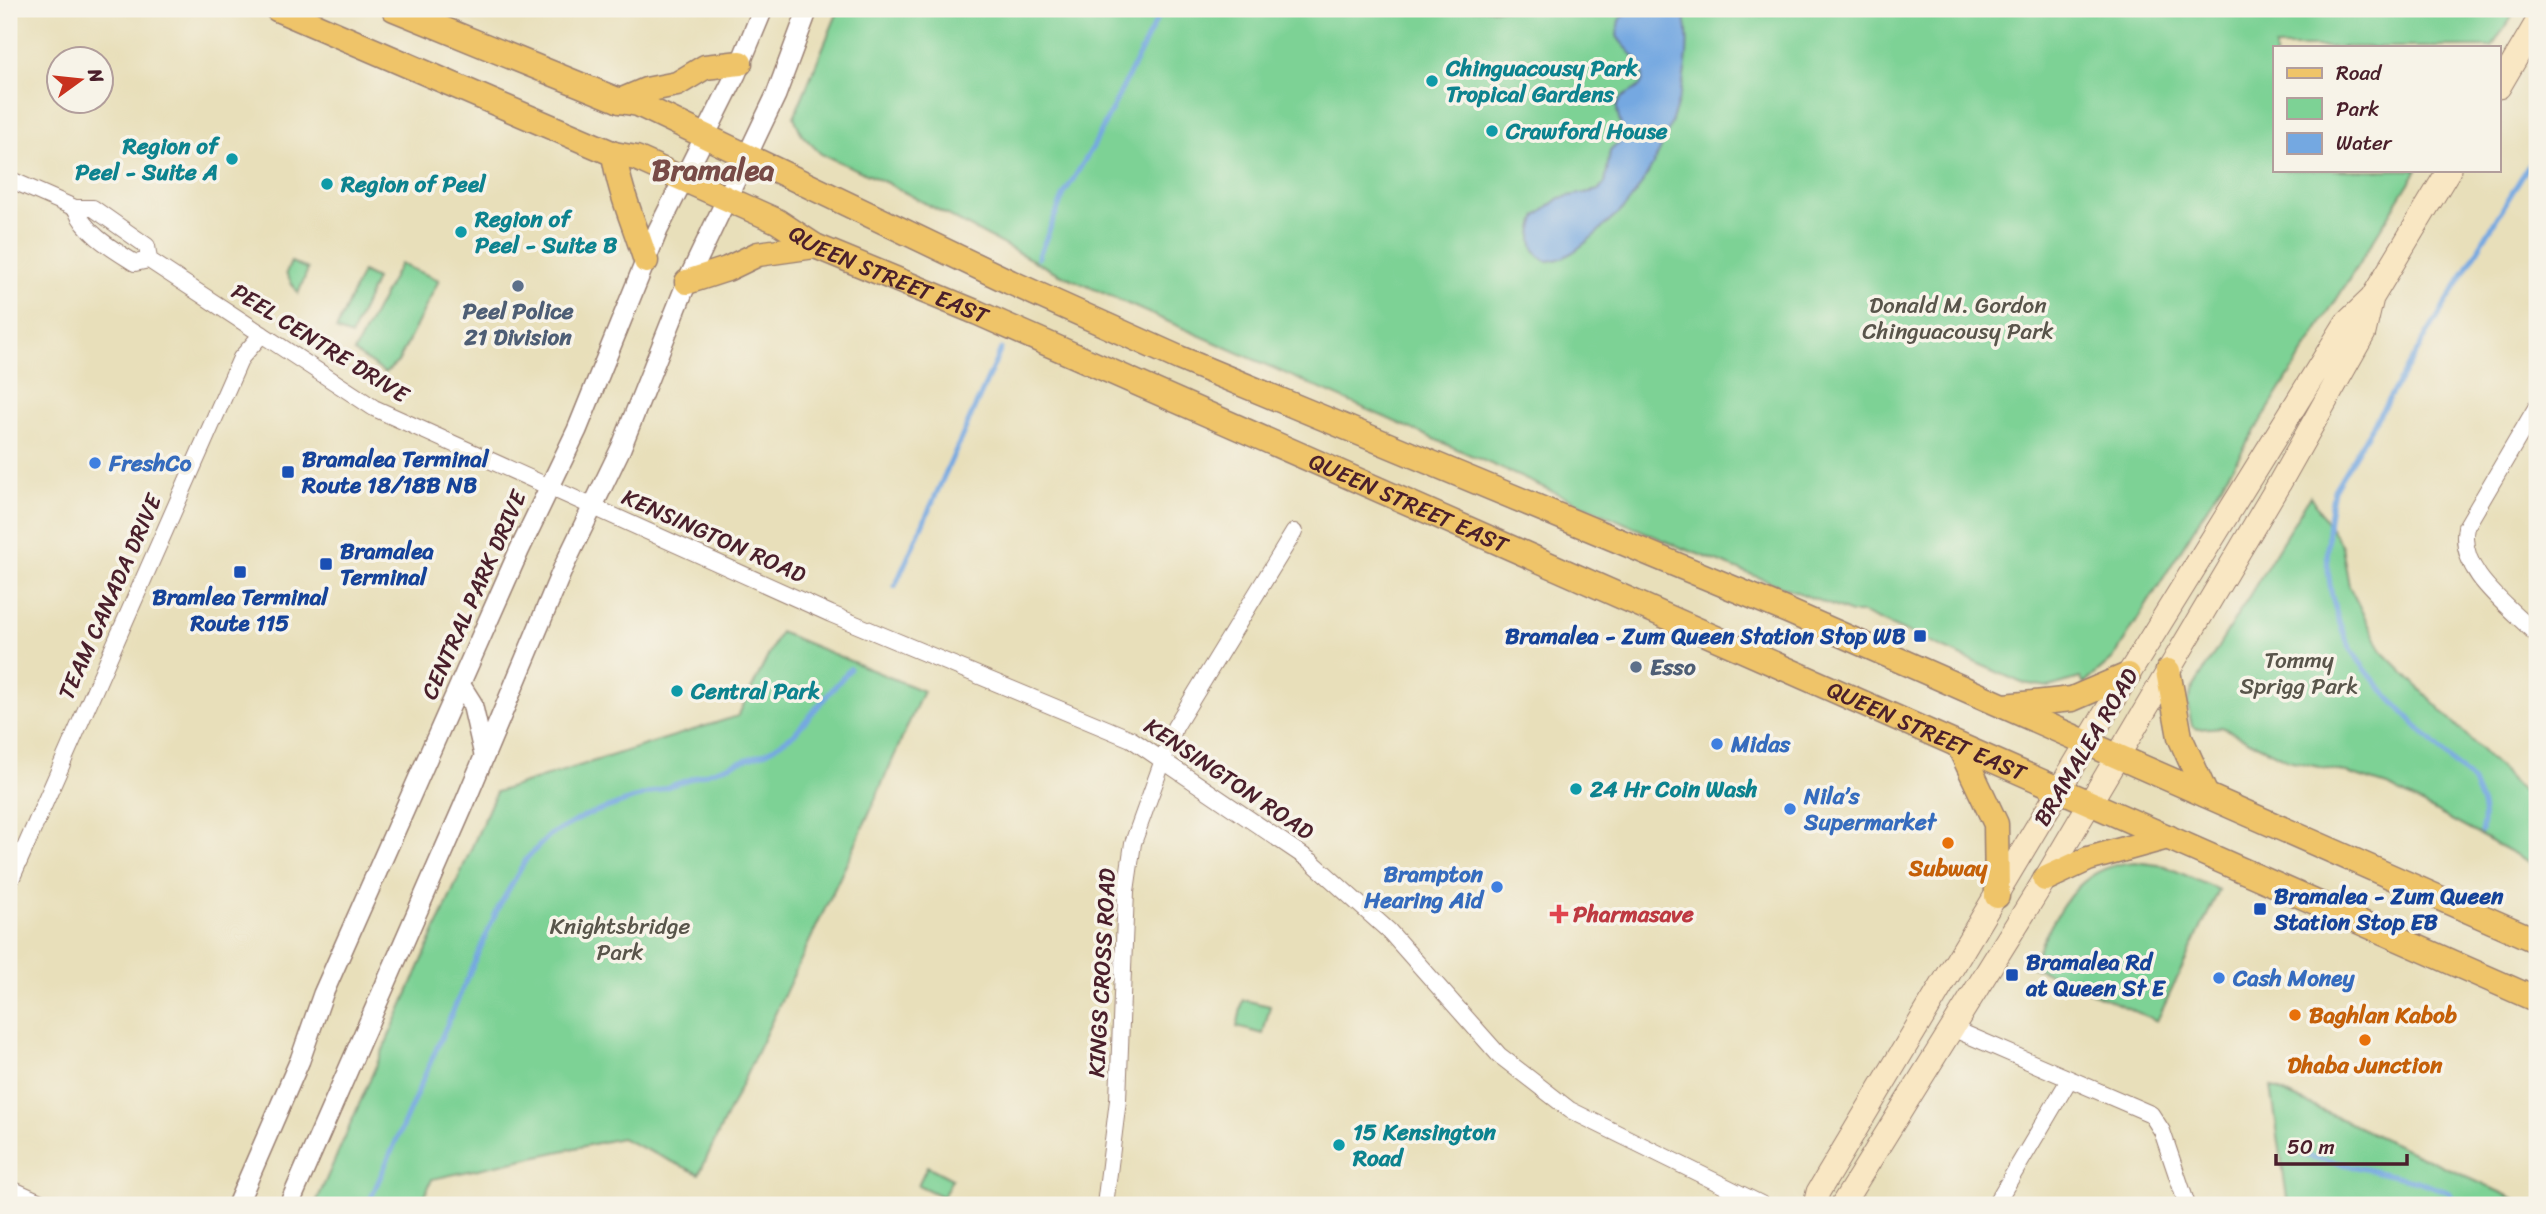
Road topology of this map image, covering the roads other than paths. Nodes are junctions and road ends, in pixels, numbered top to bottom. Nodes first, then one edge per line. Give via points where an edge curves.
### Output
1 (277, 9) edge
2 (394, 9) edge
3 (763, 9) edge
4 (808, 9) edge
5 (2537, 22) edge
6 (740, 63) junction
7 (2500, 85) edge
8 (620, 102) junction
9 (705, 136) junction
10 (614, 154) junction
11 (747, 155) junction
12 (2448, 172) edge
13 (9, 179) edge
14 (684, 180) junction
15 (726, 198) junction
16 (815, 246) junction
17 (646, 261) junction
18 (687, 282) junction
19 (2372, 298) junction
20 (262, 334) junction
21 (2537, 407) edge
22 (549, 487) junction
23 (593, 507) junction
24 (1294, 531) dead end
25 (2537, 635) edge
26 (2168, 671) junction
27 (2128, 675) junction
28 (460, 684) junction
29 (2005, 706) junction
30 (2088, 743) junction
31 (1959, 746) junction
32 (484, 755) junction
33 (2118, 756) junction
34 (1162, 758) junction
35 (2060, 790) junction
36 (2206, 795) junction
37 (2090, 803) junction
38 (2168, 837) junction
39 (2045, 879) junction
40 (9, 884) edge
41 (1997, 896) junction
42 (2537, 941) edge
43 (2537, 1000) edge
44 (1954, 1029) junction
45 (2069, 1080) junction
46 (9, 1188) edge
47 (47, 1205) edge
48 (237, 1205) edge
49 (289, 1205) edge
50 (1105, 1205) edge
51 (1763, 1205) edge
52 (1815, 1205) edge
53 (1842, 1205) edge
54 (1995, 1205) edge
55 (2187, 1205) edge

1 - 10 main road, QUEEN STREET EAST
2 - 8 main road, QUEEN STREET EAST
3 - 6 street, CENTRAL PARK DRIVE
4 - 11 street via 776,95
5 - 7 main road
6 - 8 main road via 705,67 677,83
6 - 9 street, CENTRAL PARK DRIVE
8 - 9 main road, QUEEN STREET EAST via 638,104
9 - 11 main road, QUEEN STREET EAST
9 - 14 street, CENTRAL PARK DRIVE
10 - 14 main road, QUEEN STREET EAST
10 - 17 main road via 619,187
11 - 15 street
11 - 29 main road, QUEEN STREET EAST via 1179,358
12 - 19 main road, BRAMALEA ROAD
13 - 20 street, PEEL CENTRE DRIVE via 75,208 93,208 147,246 149,260
14 - 15 main road, QUEEN STREET EAST
14 - 17 street, CENTRAL PARK DRIVE
15 - 16 main road, QUEEN STREET EAST via 777,221
15 - 18 street
16 - 18 main road via 758,254
16 - 31 main road, QUEEN STREET EAST via 978,313
17 - 22 street, CENTRAL PARK DRIVE
18 - 23 street
19 - 26 main road, BRAMALEA ROAD via 2364,333
19 - 27 main road, BRAMALEA ROAD via 2346,323
20 - 22 street, PEEL CENTRE DRIVE via 374,408
20 - 40 street, TEAM CANADA DRIVE via 241,358
21 - 25 street via 2464,537 2472,567
22 - 23 street, PEEL CENTRE DRIVE
22 - 28 street, CENTRAL PARK DRIVE
23 - 32 street
23 - 34 street, KENSINGTON ROAD via 831,614 1131,739
24 - 34 street, KINGS CROSS ROAD via 1175,727
26 - 33 main road, BRAMALEA ROAD
26 - 36 main road via 2180,737
27 - 29 main road via 2072,699
27 - 30 main road, BRAMALEA ROAD
28 - 32 street via 472,703
28 - 48 street, CENTRAL PARK DRIVE via 323,994 300,1060
29 - 30 main road, QUEEN STREET EAST
30 - 33 main road, QUEEN STREET EAST
30 - 35 main road, BRAMALEA ROAD
31 - 35 main road, QUEEN STREET EAST
31 - 41 main road via 1996,824
32 - 49 street
33 - 36 main road, QUEEN STREET EAST
33 - 37 main road, BRAMALEA ROAD
34 - 50 street, KINGS CROSS ROAD via 1133,844 1126,891 1118,1100
34 - 51 street, KENSINGTON ROAD via 1311,861 1388,931 1499,1055 1570,1110
35 - 37 main road, QUEEN STREET EAST
35 - 41 main road, BRAMALEA ROAD
36 - 42 main road, QUEEN STREET EAST
37 - 38 main road, QUEEN STREET EAST
37 - 39 main road, BRAMALEA ROAD
38 - 39 main road via 2088,859
38 - 43 main road, QUEEN STREET EAST
39 - 44 main road, BRAMALEA ROAD
41 - 52 main road, BRAMALEA ROAD via 1818,1192
44 - 45 street
44 - 53 main road, BRAMALEA ROAD
45 - 54 street
45 - 55 street via 2151,1114 2162,1131
46 - 47 street

